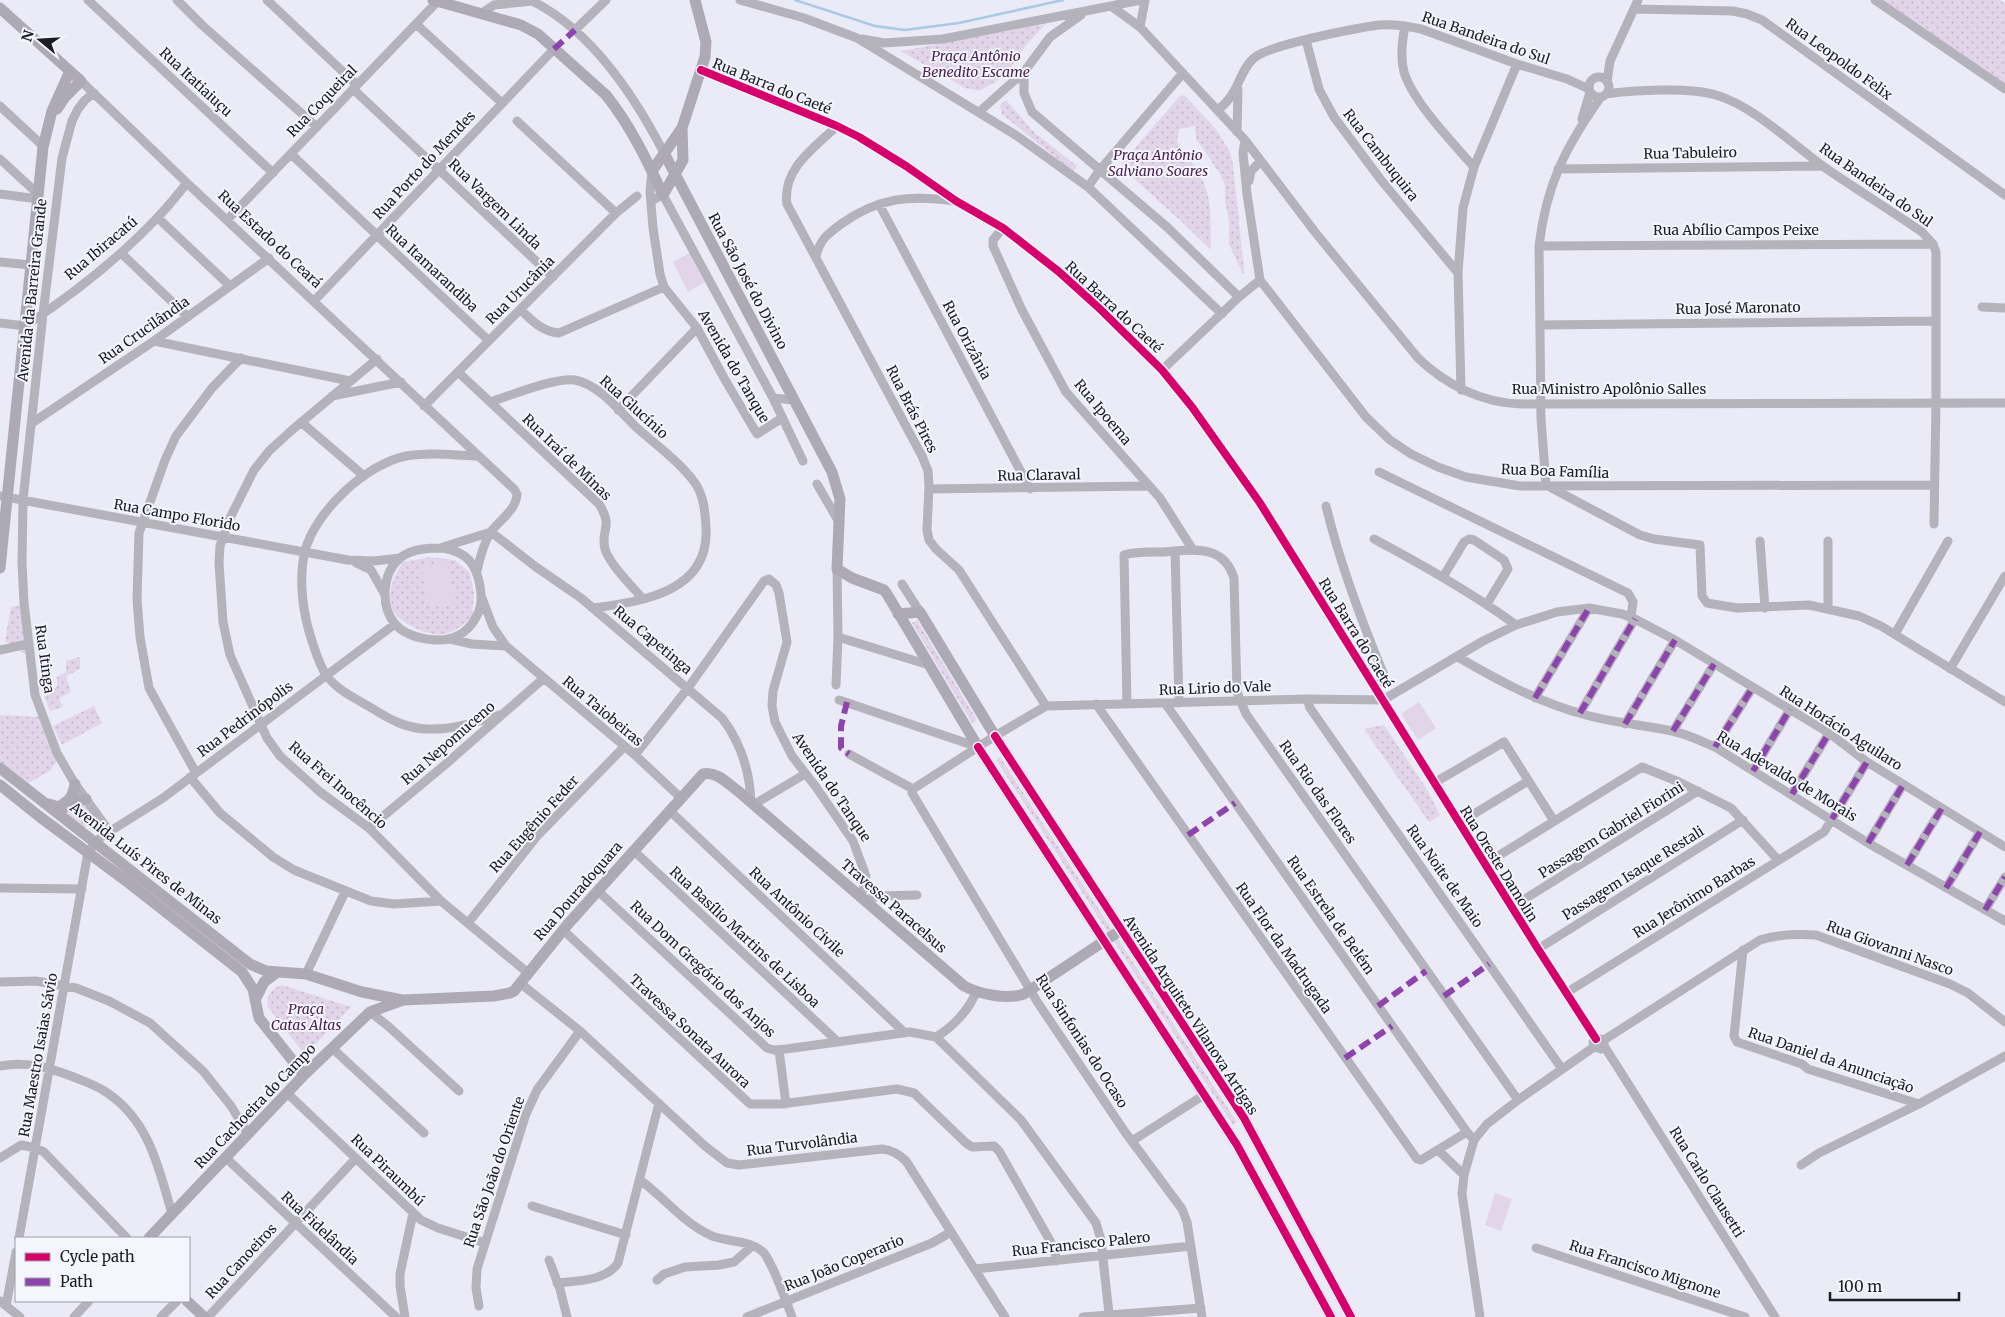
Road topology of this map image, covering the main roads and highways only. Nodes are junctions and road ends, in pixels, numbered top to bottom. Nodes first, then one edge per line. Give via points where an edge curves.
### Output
1 (695, 0) edge
2 (435, 1) edge
3 (0, 8) edge
4 (70, 71) junction
5 (81, 81) joint
6 (47, 128) junction
7 (682, 128) junction
8 (664, 153) junction
9 (652, 171) junction
10 (676, 176) junction
11 (4, 496) edge
12 (0, 568) edge
13 (898, 614) junction
14 (0, 768) edge
15 (75, 784) road end
16 (0, 785) edge
17 (86, 799) road end
18 (45, 803) junction
19 (752, 804) joint
20 (61, 815) junction
21 (1121, 930) junction
22 (1104, 942) junction
23 (276, 973) junction
24 (362, 992) junction
25 (256, 1000) junction
26 (403, 1000) junction
27 (370, 1012) junction
28 (304, 1075) junction
29 (150, 1237) edge
30 (189, 1302) edge
31 (204, 1317) edge
32 (1332, 1317) edge
33 (1352, 1317) edge

1 - 7 main road via 706,42 701,70
2 - 9 main road via 521,24 538,34 606,95 628,126
3 - 4 main road, Rua Estado do Ceará
4 - 5 main road, Rua Estado do Ceará
4 - 6 main road, Avenida da Barreira Grande via 58,94
5 - 6 main road, Avenida da Barreira Grande via 65,97
6 - 11 main road, Avenida da Barreira Grande
7 - 8 main road
7 - 10 main road via 684,156
8 - 9 main road
8 - 10 main road, Rua São José do Divino
9 - 10 main road via 663,195
10 - 13 main road, Rua São José do Divino via 823,454 836,485 840,499 837,569 884,590
11 - 12 main road, Avenida da Barreira Grande
13 - 21 main road, Avenida Arquiteto Vilanova Artigas via 920,612 995,736
13 - 22 main road via 978,747
14 - 18 main road, Avenida Luís Pires de Minas
15 - 18 main road via 68,802 58,807
16 - 25 main road, Avenida Luís Pires de Minas via 242,972
17 - 20 main road via 69,804
18 - 20 main road, Avenida Luís Pires de Minas
19 - 22 main road, Travessa Paracelsus via 964,986 976,992 1024,994
19 - 26 main road, Rua Douradoquara via 718,776 703,774 563,930 514,991 505,995
20 - 23 main road, Avenida Luís Pires de Minas via 250,964
21 - 22 main road
21 - 33 main road, Avenida Arquiteto Vilanova Artigas via 1244,1118
22 - 32 main road via 1237,1145
23 - 24 main road via 306,974
23 - 25 main road via 264,982
24 - 26 main road, Rua Douradoquara
24 - 27 main road
25 - 28 main road via 259,1018
26 - 27 main road, Rua Douradoquara
27 - 28 main road, Rua Cachoeira do Campo
28 - 29 main road, Rua Cachoeira do Campo
30 - 31 main road

